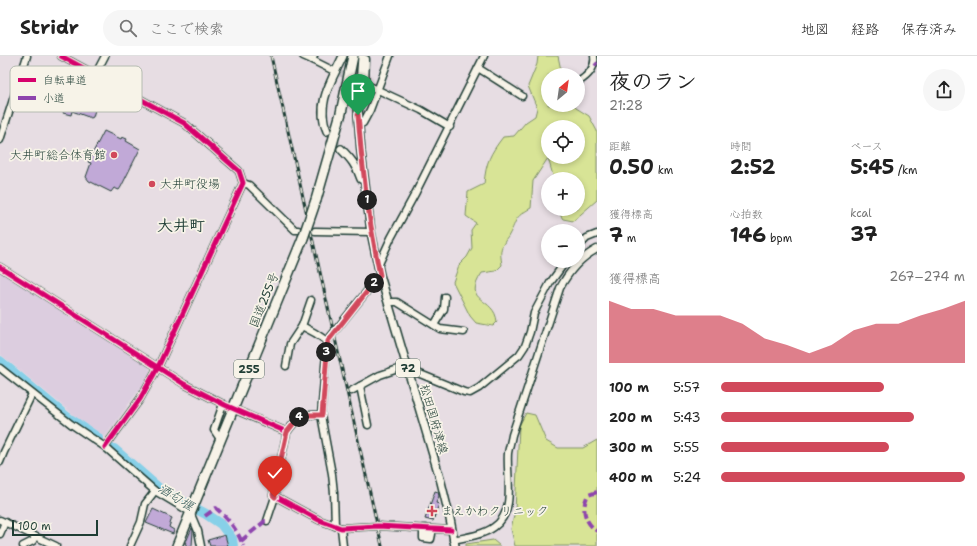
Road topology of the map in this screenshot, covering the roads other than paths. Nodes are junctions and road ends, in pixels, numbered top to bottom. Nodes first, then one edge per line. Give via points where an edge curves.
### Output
1 (27, 56) edge
2 (61, 56) edge
3 (105, 56) edge
4 (303, 56) edge
5 (343, 56) edge
6 (390, 56) edge
7 (484, 56) edge
8 (594, 56) edge
9 (359, 57) edge
10 (313, 58) edge
11 (24, 66) edge
12 (79, 66) edge
13 (100, 66) edge
14 (478, 68) junction
15 (332, 70) tunnel mouth
16 (585, 78) edge
17 (377, 90) junction
18 (522, 96) dead end
19 (142, 101) edge
20 (10, 109) edge
21 (364, 123) dead end
22 (450, 127) junction
23 (327, 131) tunnel mouth
24 (0, 140) edge
25 (341, 149) tunnel mouth
26 (243, 183) junction
27 (368, 206) junction
28 (315, 231) dead end
29 (372, 232) junction
30 (301, 234) junction
31 (597, 234) edge
32 (585, 240) edge
33 (597, 248) edge
34 (378, 266) junction
35 (0, 267) edge
36 (561, 268) edge
37 (380, 275) junction
38 (445, 296) dead end
39 (311, 300) dead end
40 (388, 302) junction
41 (434, 325) junction
42 (302, 326) junction
43 (464, 332) dead end
44 (328, 341) junction
45 (286, 366) dead end
46 (158, 367) junction
47 (407, 367) junction
48 (0, 368) edge
49 (360, 386) junction
50 (351, 391) dead end
51 (32, 394) junction
52 (236, 410) dead end
53 (322, 415) junction
54 (368, 425) dead end
55 (287, 432) junction
56 (220, 439) junction
57 (105, 447) junction
58 (0, 462) edge
59 (155, 491) junction
60 (275, 497) junction
61 (191, 511) junction
62 (3, 521) edge
63 (267, 521) dead end
64 (338, 527) junction
65 (451, 530) junction
66 (0, 534) edge
67 (35, 537) junction
68 (454, 543) edge
69 (23, 546) edge
70 (56, 546) edge
71 (130, 546) edge
72 (176, 546) edge
73 (201, 546) edge
74 (343, 546) edge

1 - 11 street
2 - 12 street
3 - 13 street
4 - 10 street
5 - 23 main road via 323,102
6 - 17 street
7 - 14 street
8 - 16 street via 595,63
9 - 17 street via 366,59 364,84
9 - 27 main road, 松田国府津線 / 72 via 358,115
9 - 30 highway, 国道255号 / 255, bridge via 316,200
10 - 15 street
14 - 18 street
14 - 22 street
17 - 21 street
17 - 22 street via 421,110
19 - 26 street via 191,128 239,171
20 - 24 street
22 - 34 street
25 - 27 main road, 松田国府津線 / 72 via 355,163
26 - 30 street via 249,185
26 - 46 street
27 - 29 main road, 松田国府津線 / 72
28 - 29 street
29 - 34 main road, 松田国府津線 / 72
30 - 56 highway, 国道255号 / 255
31 - 32 street
33 - 68 street via 580,260 568,273 560,288 512,435 508,453 506,513 494,527
34 - 37 main road, 松田国府津線 / 72
35 - 46 street
36 - 47 street via 534,313 525,346 519,355 479,388 470,393 464,392
37 - 40 main road, 松田国府津線 / 72
37 - 44 street
38 - 41 street via 444,309
39 - 42 street
40 - 41 street via 397,302
40 - 47 main road, 松田国府津線 / 72
41 - 43 street via 440,329
42 - 44 street
42 - 45 street via 290,344
44 - 53 street
46 - 56 street via 184,384 224,404 214,430
46 - 57 street via 140,399
47 - 49 street via 380,375
47 - 65 main road, 松田国府津線 / 72 via 441,482
48 - 51 street
49 - 50 street
49 - 54 street
51 - 57 street
51 - 58 street
52 - 55 street
53 - 55 street via 302,415
53 - 64 street
55 - 60 street via 273,495
56 - 61 highway, 国道255号 / 255
57 - 59 street
59 - 61 street
59 - 71 street via 145,504 141,522
60 - 63 street
60 - 64 street
61 - 72 highway, 国道255号 / 255
61 - 73 street
62 - 66 street
62 - 67 street
64 - 65 street via 378,526
64 - 74 street
65 - 68 main road, 松田国府津線 / 72
67 - 69 street
67 - 70 street

